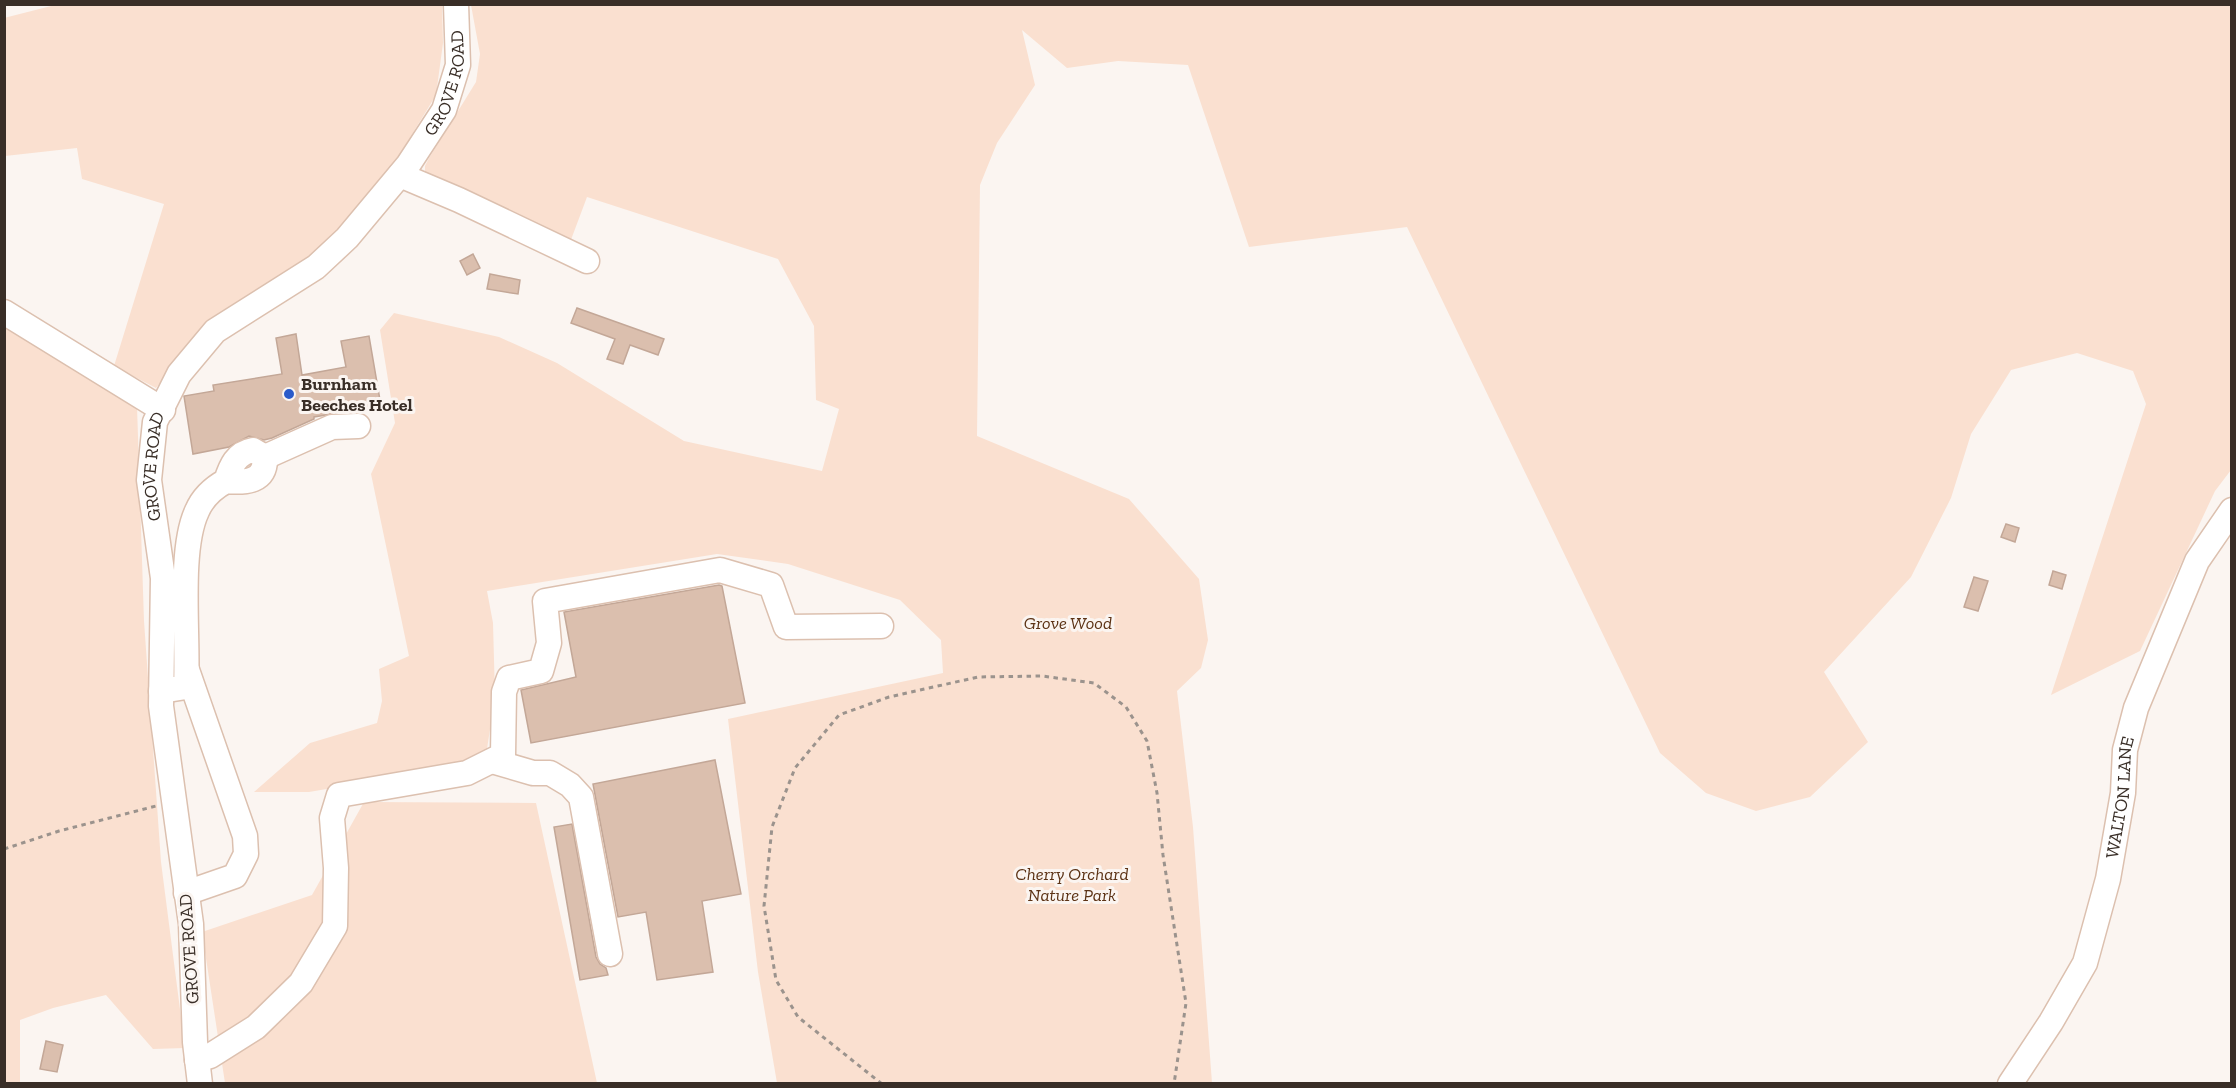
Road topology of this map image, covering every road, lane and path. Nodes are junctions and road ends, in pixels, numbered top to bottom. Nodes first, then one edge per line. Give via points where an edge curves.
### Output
1 (456, 4) edge
2 (400, 175) junction
3 (587, 261) dead end
4 (4, 312) edge
5 (163, 410) junction
6 (358, 426) dead end
7 (2232, 510) edge
8 (881, 627) dead end
9 (187, 670) junction
10 (161, 691) junction
11 (492, 761) junction
12 (172, 802) junction
13 (4, 849) edge
14 (186, 893) junction
15 (610, 954) dead end
16 (197, 1060) junction
17 (200, 1083) edge
18 (882, 1083) edge
19 (1174, 1083) edge
20 (2010, 1083) edge

1 - 2 street, GROVE ROAD via 458,65 444,110
2 - 3 street
2 - 5 street, GROVE ROAD via 316,267 215,331 179,374
4 - 5 street
5 - 10 street, GROVE ROAD via 155,422 149,480 163,578
6 - 9 street via 332,427 265,457 260,452 245,451 232,464 226,481 212,489 197,509 189,534
7 - 20 street, WALTON LANE via 2197,561 2136,708 2126,750 2108,879 2085,963
8 - 11 street via 786,627 771,585 720,570 545,601 549,643 541,671 509,678 504,692 503,755
9 - 10 street via 186,687
9 - 14 street via 245,836 246,854 235,876
10 - 12 street, GROVE ROAD
11 - 15 street via 533,773 550,773 570,784 581,796
11 - 16 street via 467,773 339,795 332,818 335,926 302,983 256,1027
12 - 13 path
12 - 14 street, GROVE ROAD
14 - 16 street, GROVE ROAD
16 - 17 street, GROVE ROAD
18 - 19 path via 798,1017 776,980 764,906 772,827 795,768 839,715 889,697 978,677 1042,676 1094,683 1126,707 1147,741 1186,1003

